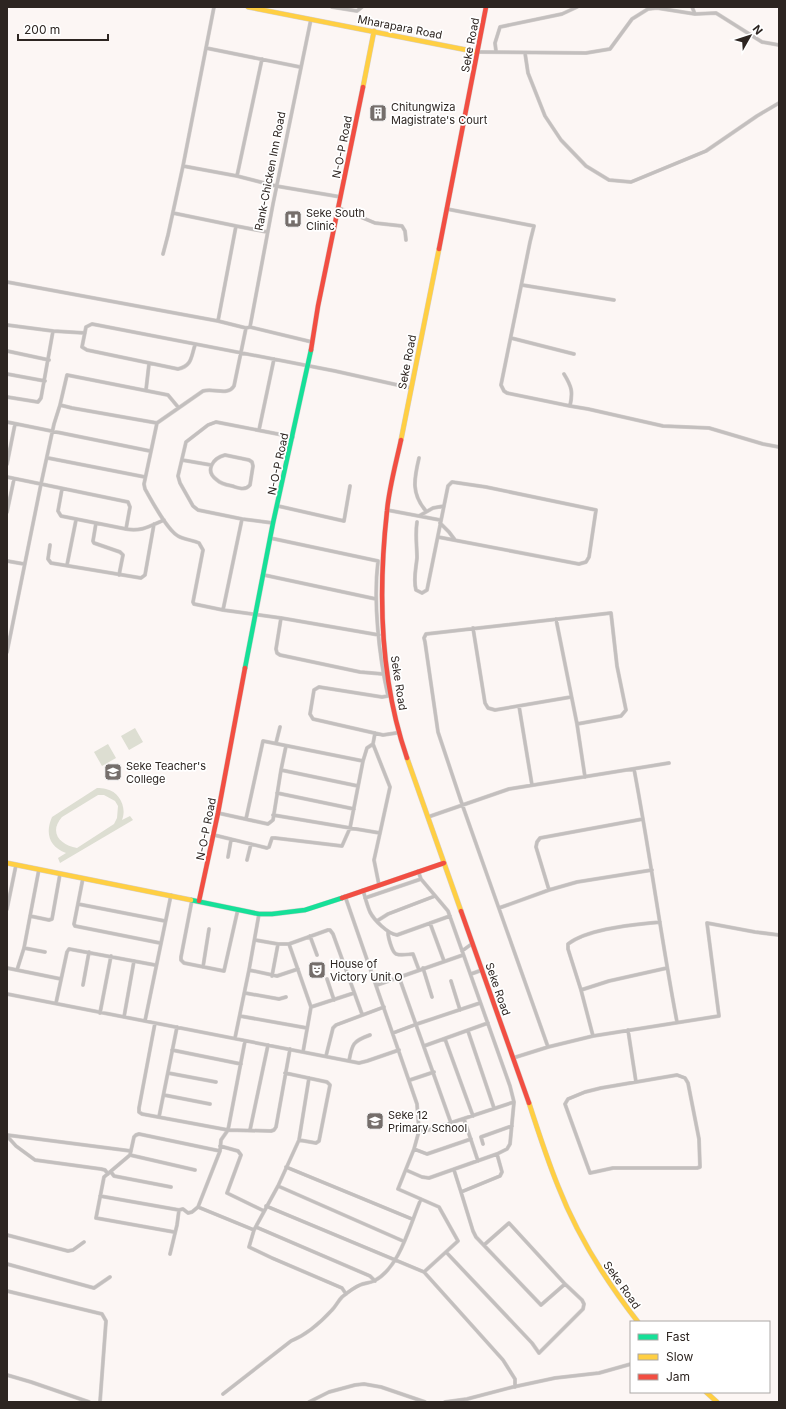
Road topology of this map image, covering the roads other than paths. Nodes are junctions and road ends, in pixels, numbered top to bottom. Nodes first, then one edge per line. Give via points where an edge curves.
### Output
1 (214, 7) edge
2 (248, 7) edge
3 (332, 7) edge
4 (362, 7) edge
5 (486, 7) edge
6 (577, 7) edge
7 (657, 7) edge
8 (692, 7) edge
9 (695, 14) junction
10 (311, 19) junction
11 (374, 31) junction
12 (779, 45) edge
13 (206, 48) junction
14 (496, 51) junction
15 (477, 52) junction
16 (525, 53) junction
17 (262, 59) junction
18 (300, 67) junction
19 (779, 103) edge
20 (183, 166) junction
21 (237, 176) junction
22 (276, 186) junction
23 (341, 197) junction
24 (339, 208) junction
25 (447, 209) junction
26 (173, 212) junction
27 (236, 226) junction
28 (267, 232) junction
29 (406, 240) dead end
30 (163, 254) dead end
31 (7, 282) edge
32 (522, 285) junction
33 (614, 300) dead end
34 (218, 321) junction
35 (7, 325) edge
36 (248, 328) junction
37 (53, 331) junction
38 (85, 333) junction
39 (511, 338) junction
40 (312, 342) junction
41 (195, 345) junction
42 (7, 351) edge
43 (241, 352) junction
44 (574, 354) dead end
45 (274, 359) junction
46 (49, 360) junction
47 (150, 364) junction
48 (308, 366) junction
49 (7, 374) edge
50 (564, 374) dead end
51 (44, 382) junction
52 (411, 388) junction
53 (146, 390) junction
54 (7, 397) edge
55 (60, 405) junction
56 (570, 406) junction
57 (178, 407) junction
58 (7, 422) edge
59 (156, 423) junction
60 (15, 424) junction
61 (259, 430) junction
62 (54, 431) junction
63 (293, 437) junction
64 (779, 447) edge
65 (150, 451) junction
66 (48, 458) junction
67 (419, 458) dead end
68 (182, 460) junction
69 (7, 464) edge
70 (211, 465) junction
71 (145, 477) junction
72 (7, 478) edge
73 (14, 479) junction
74 (41, 484) junction
75 (350, 486) dead end
76 (62, 488) junction
77 (278, 506) junction
78 (444, 506) junction
79 (387, 510) junction
80 (426, 511) junction
81 (7, 512) edge
82 (419, 516) junction
83 (242, 519) junction
84 (76, 520) junction
85 (164, 520) junction
86 (417, 522) dead end
87 (440, 522) junction
88 (96, 523) junction
89 (273, 523) junction
90 (154, 524) junction
91 (126, 529) junction
92 (438, 537) junction
93 (270, 538) junction
94 (455, 540) junction
95 (50, 545) dead end
96 (7, 561) edge
97 (24, 564) junction
98 (67, 565) junction
99 (119, 575) junction
100 (264, 575) junction
101 (376, 599) junction
102 (223, 610) junction
103 (256, 615) junction
104 (281, 618) junction
105 (556, 620) junction
106 (473, 628) junction
107 (379, 635) junction
108 (8, 644) edge
109 (7, 652) edge
110 (383, 674) junction
111 (571, 697) junction
112 (519, 706) junction
113 (577, 724) junction
114 (280, 727) dead end
115 (375, 733) junction
116 (396, 733) dead end
117 (276, 743) junction
118 (373, 744) junction
119 (286, 746) junction
120 (363, 761) junction
121 (669, 763) dead end
122 (634, 769) junction
123 (281, 770) junction
124 (586, 777) junction
125 (532, 785) junction
126 (358, 786) junction
127 (276, 793) junction
128 (462, 804) junction
129 (354, 808) junction
130 (218, 812) junction
131 (273, 815) junction
132 (428, 817) junction
133 (246, 819) junction
134 (643, 819) junction
135 (350, 828) junction
136 (380, 833) junction
137 (214, 835) junction
138 (231, 840) junction
139 (251, 844) junction
140 (228, 857) dead end
141 (247, 860) dead end
142 (7, 863) edge
143 (444, 863) junction
144 (16, 865) junction
145 (38, 869) junction
146 (652, 870) junction
147 (418, 871) junction
148 (60, 874) junction
149 (83, 878) junction
150 (421, 879) junction
151 (379, 885) junction
152 (7, 889) edge
153 (11, 890) junction
154 (363, 890) junction
155 (549, 890) junction
156 (171, 896) junction
157 (345, 896) junction
158 (435, 896) junction
159 (365, 898) junction
160 (192, 900) junction
161 (199, 901) junction
162 (78, 904) junction
163 (7, 908) edge
164 (499, 908) junction
165 (238, 909) junction
166 (259, 914) junction
167 (30, 916) junction
168 (450, 916) junction
169 (165, 921) junction
170 (377, 921) junction
171 (660, 922) junction
172 (430, 923) junction
173 (209, 929) dead end
174 (388, 932) junction
175 (779, 935) edge
176 (310, 936) junction
177 (255, 940) junction
178 (160, 943) junction
179 (473, 943) junction
180 (278, 944) junction
181 (288, 944) junction
182 (24, 948) junction
183 (45, 952) dead end
184 (89, 952) junction
185 (463, 953) junction
186 (317, 955) dead end
187 (111, 956) junction
188 (134, 961) junction
189 (444, 961) junction
190 (156, 965) junction
191 (203, 966) junction
192 (7, 968) edge
193 (667, 968) junction
194 (298, 969) junction
195 (421, 969) junction
196 (17, 970) junction
197 (249, 970) junction
198 (482, 970) junction
199 (471, 974) junction
200 (272, 976) junction
201 (399, 977) junction
202 (61, 979) junction
203 (327, 979) dead end
204 (451, 981) dead end
205 (84, 985) dead end
206 (377, 985) junction
207 (582, 990) junction
208 (354, 992) junction
209 (245, 993) junction
210 (7, 994) edge
211 (286, 997) dead end
212 (432, 997) dead end
213 (334, 1000) junction
214 (56, 1003) junction
215 (480, 1004) junction
216 (384, 1006) junction
217 (311, 1007) junction
218 (460, 1010) junction
219 (100, 1013) junction
220 (362, 1014) junction
221 (240, 1016) junction
222 (124, 1017) junction
223 (144, 1021) junction
224 (676, 1022) junction
225 (155, 1023) junction
226 (488, 1023) junction
227 (417, 1024) junction
228 (177, 1027) junction
229 (307, 1028) junction
230 (628, 1030) junction
231 (468, 1031) junction
232 (393, 1033) junction
233 (370, 1035) dead end
234 (593, 1036) junction
235 (235, 1038) junction
236 (445, 1039) junction
237 (245, 1041) junction
238 (268, 1045) junction
239 (424, 1046) junction
240 (548, 1047) junction
241 (290, 1049) junction
242 (172, 1050) junction
243 (399, 1050) junction
244 (303, 1052) junction
245 (326, 1056) junction
246 (513, 1058) junction
247 (348, 1061) junction
248 (241, 1064) junction
249 (434, 1072) junction
250 (168, 1073) junction
251 (285, 1073) junction
252 (309, 1078) junction
253 (410, 1080) junction
254 (216, 1082) dead end
255 (636, 1082) junction
256 (164, 1095) junction
257 (514, 1102) junction
258 (210, 1104) dead end
259 (494, 1108) junction
260 (473, 1116) junction
261 (159, 1117) junction
262 (464, 1119) junction
263 (451, 1123) junction
264 (512, 1126) junction
265 (228, 1130) junction
266 (250, 1130) junction
267 (419, 1131) junction
268 (7, 1135) edge
269 (471, 1139) junction
270 (299, 1140) junction
271 (483, 1144) dead end
272 (220, 1146) junction
273 (414, 1150) junction
274 (131, 1151) junction
275 (220, 1151) junction
276 (497, 1154) junction
277 (130, 1155) junction
278 (478, 1161) junction
279 (286, 1168) junction
280 (195, 1170) dead end
281 (406, 1170) junction
282 (454, 1170) junction
283 (109, 1173) junction
284 (278, 1186) junction
285 (171, 1187) dead end
286 (461, 1192) junction
287 (100, 1196) junction
288 (420, 1199) junction
289 (266, 1206) junction
290 (198, 1207) junction
291 (179, 1210) junction
292 (264, 1211) junction
293 (412, 1219) junction
294 (255, 1228) junction
295 (174, 1232) junction
296 (7, 1235) edge
297 (403, 1241) junction
298 (84, 1242) dead end
299 (484, 1245) junction
300 (446, 1252) junction
301 (170, 1254) dead end
302 (396, 1260) junction
303 (7, 1264) edge
304 (424, 1272) junction
305 (110, 1277) dead end
306 (375, 1281) junction
307 (565, 1284) junction
308 (7, 1291) edge
309 (346, 1294) junction
310 (637, 1321) edge
311 (630, 1364) edge
312 (7, 1375) edge
313 (515, 1387) junction
314 (707, 1393) edge
315 (223, 1394) dead end
316 (89, 1402) edge
317 (100, 1402) edge
318 (309, 1402) edge
319 (425, 1402) edge
320 (446, 1402) edge
321 (717, 1402) edge

1 - 13 street
2 - 10 main road, Mharapara Road
3 - 4 street via 357,11
5 - 15 main road, Seke Road
6 - 14 street via 562,14 500,27 495,43
7 - 9 street
7 - 16 street via 648,9 632,19 610,49 586,53
8 - 9 street
9 - 12 street via 716,13 762,42
10 - 11 main road, Mharapara Road
10 - 18 street, Rank-Chicken Inn Road
11 - 15 main road, Mharapara Road
11 - 23 main road, N-O-P Road
13 - 17 street
13 - 20 street
14 - 15 street
14 - 16 street
15 - 25 main road, Seke Road
16 - 19 street via 528,73 545,116 561,140 586,166 609,180 631,182 706,151
17 - 18 street
17 - 21 street
18 - 22 street, Rank-Chicken Inn Road
20 - 21 street
20 - 26 street
21 - 22 street
22 - 23 street
22 - 28 street, Rank-Chicken Inn Road
23 - 24 main road, N-O-P Road
24 - 29 street via 374,223 402,226
24 - 40 main road, N-O-P Road
25 - 32 street via 534,226
25 - 52 main road, Seke Road
26 - 27 street
26 - 30 street
27 - 28 street
27 - 34 street
28 - 36 street, Rank-Chicken Inn Road
31 - 34 street
32 - 33 street
32 - 39 street
34 - 36 street
35 - 37 street
36 - 40 street
36 - 43 street, Rank-Chicken Inn Road
37 - 38 street
37 - 46 street
38 - 41 street via 86,327 92,324
38 - 47 street via 82,347 85,350
39 - 44 street
39 - 56 street via 501,385 504,391
40 - 48 main road, N-O-P Road
41 - 43 street
41 - 47 street via 190,363 185,368
42 - 46 street
43 - 45 street
43 - 57 street, Rank-Chicken Inn Road via 233,388 228,391 204,391
45 - 48 street
45 - 61 street
46 - 51 street
47 - 53 street
48 - 52 street
48 - 63 main road, N-O-P Road
49 - 51 street
50 - 56 street via 573,394
51 - 54 street via 38,402
52 - 79 main road, Seke Road
53 - 55 street via 67,375
53 - 57 street via 168,395
55 - 59 street
55 - 62 street
56 - 64 street via 663,426 709,428
57 - 59 street
58 - 60 street
59 - 65 street
60 - 62 street
60 - 69 street
61 - 63 street
61 - 68 street via 220,422 212,423 186,442
62 - 65 street
62 - 66 street
63 - 77 main road, N-O-P Road
65 - 71 street
66 - 71 street
66 - 74 street
67 - 80 street via 415,472 415,490
68 - 70 street
68 - 83 street via 179,481 193,506
70 - 70 street via 217,458 225,455 251,460 253,466 250,485 243,489 219,482 212,475
71 - 85 street via 145,489
72 - 73 street
73 - 74 street
73 - 81 street
74 - 76 street
74 - 97 street
75 - 77 street via 344,521
76 - 84 street via 58,513
76 - 91 street via 128,502 130,507
77 - 89 main road, N-O-P Road
78 - 80 street
78 - 87 street
78 - 94 street via 449,484 454,482 596,510 589,557 586,562 579,564
79 - 82 street
79 - 132 main road, Seke Road via 382,588 388,676 400,737
80 - 82 street
82 - 87 street
83 - 89 street
83 - 102 street
84 - 88 street
84 - 98 street
85 - 90 street
85 - 102 street via 176,535 199,543 203,550 194,604
86 - 92 street via 414,583 418,592 427,590
87 - 92 street
87 - 94 street
88 - 91 street
88 - 99 street via 94,543 123,555
89 - 93 main road, N-O-P Road
90 - 91 street via 136,531
90 - 99 street via 145,575 141,578
92 - 94 street
93 - 100 main road, N-O-P Road
93 - 101 street via 378,560
95 - 98 street via 48,560
96 - 97 street
97 - 108 street
98 - 99 street
100 - 101 street
100 - 103 main road, N-O-P Road
101 - 107 street
102 - 103 street
103 - 104 street
103 - 130 main road, N-O-P Road
104 - 107 street
104 - 110 street via 276,649 280,655 360,672
105 - 106 street
105 - 111 street
105 - 113 street via 611,613 626,713 622,716
106 - 112 street via 485,703 488,708 494,710
106 - 128 street via 428,633 424,638 438,732
107 - 110 street
108 - 109 street
110 - 115 street via 388,696 319,687 314,690 310,714 312,719
111 - 112 street
111 - 113 street
112 - 125 street
113 - 124 street
114 - 117 street
115 - 116 street
115 - 118 street
117 - 119 street
117 - 133 street via 263,741
118 - 120 street via 367,748
118 - 136 street via 390,787
119 - 120 street
119 - 123 street
120 - 126 street
121 - 122 street
122 - 124 street
122 - 134 street
123 - 126 street
123 - 127 street
124 - 125 street
125 - 128 street
126 - 129 street
127 - 129 street
127 - 131 street
128 - 132 street
128 - 164 street
129 - 135 street
130 - 133 street
130 - 137 main road, N-O-P Road
131 - 133 street via 273,820 268,824
131 - 135 street
132 - 143 main road, Seke Road
134 - 146 street
134 - 155 street via 540,838 536,847
135 - 136 street
135 - 139 street via 344,845 340,847 274,838 267,848
136 - 151 street via 374,860
137 - 138 street
137 - 161 main road, N-O-P Road
138 - 139 street
138 - 140 street
139 - 141 street
142 - 144 main road
143 - 147 main road
143 - 179 main road, Seke Road
144 - 145 main road
144 - 153 street
145 - 148 main road
145 - 167 street
146 - 155 street via 577,882
146 - 171 street
147 - 150 street
147 - 151 main road
148 - 149 main road
148 - 167 street via 52,919
149 - 156 main road
149 - 162 street
150 - 158 street
150 - 159 street
151 - 154 main road
152 - 153 street
153 - 163 street
154 - 157 main road
154 - 159 street
155 - 164 street
156 - 160 main road
156 - 169 street
157 - 166 main road via 296,912
157 - 206 street
158 - 168 street
158 - 170 street via 388,914
159 - 170 street via 371,914
160 - 161 main road
160 - 191 street via 181,960 184,963
161 - 165 main road
162 - 169 street
162 - 178 street via 74,924 77,927
164 - 240 street
165 - 166 main road
165 - 191 street via 224,971
166 - 177 street
167 - 182 street
168 - 172 street
168 - 185 street
169 - 178 street
170 - 174 street
171 - 193 street
171 - 207 street via 595,932 568,944
172 - 174 street via 397,935
172 - 189 street
173 - 191 street
174 - 195 street via 395,954 414,954
175 - 224 street via 708,923 719,1016
176 - 181 street
176 - 186 street
176 - 208 street via 328,930 332,932
177 - 180 street
177 - 197 street
178 - 190 street
179 - 185 street
179 - 198 main road, Seke Road
180 - 181 street
180 - 200 street
181 - 194 street
182 - 183 street
182 - 196 street
184 - 187 street
184 - 202 street via 68,950
184 - 205 street
185 - 189 street
185 - 199 street
187 - 188 street
187 - 219 street
188 - 190 street
188 - 222 street
189 - 195 street
190 - 223 street
192 - 196 street
193 - 207 street
193 - 224 street
194 - 200 street
194 - 217 street
195 - 201 street
195 - 212 street
196 - 202 street
197 - 200 street
197 - 209 street
198 - 199 street
198 - 246 main road, Seke Road
199 - 215 street
201 - 206 street
201 - 227 street
202 - 214 street
203 - 213 street
204 - 218 street
206 - 216 street
207 - 234 street
208 - 213 street
208 - 220 street
209 - 211 street via 279,999
209 - 221 street
210 - 214 street
213 - 217 street
214 - 219 street
215 - 218 street
215 - 226 street
216 - 220 street
216 - 232 street
217 - 229 street
218 - 227 street
219 - 222 street
220 - 245 street via 340,1022 333,1028
221 - 229 street
221 - 235 street
222 - 223 street
223 - 225 street
224 - 230 street
225 - 228 street
225 - 261 street via 139,1110 142,1114
226 - 231 street
226 - 257 street
227 - 232 street
227 - 239 street
228 - 235 street
228 - 242 street
229 - 244 street
230 - 234 street
230 - 255 street
231 - 236 street
231 - 259 street
232 - 243 street
233 - 247 street via 358,1039 352,1045
234 - 240 street
235 - 237 street
236 - 239 street
236 - 260 street
237 - 238 street
237 - 248 street
238 - 241 street
238 - 266 street
239 - 249 street
240 - 246 street
241 - 244 street
241 - 251 street
242 - 248 street
242 - 250 street
243 - 247 street via 363,1062
243 - 253 street
244 - 245 street
245 - 247 street
246 - 310 main road, Seke Road via 558,1187 570,1214 608,1282
248 - 265 street
249 - 253 street
249 - 263 street
250 - 254 street
250 - 256 street
251 - 252 street
251 - 266 street via 275,1128 271,1131
252 - 270 street
252 - 270 street via 327,1082 330,1086 319,1141 316,1143
253 - 267 street via 417,1104
255 - 255 street via 585,1092 569,1098 566,1102 590,1173 613,1168 700,1167 699,1140 686,1078 677,1075
256 - 258 street
256 - 261 street
257 - 259 street
257 - 264 street
259 - 260 street
260 - 262 street
261 - 265 street
262 - 263 street
262 - 269 street
263 - 267 street
264 - 271 street via 481,1137
264 - 276 street via 509,1146
265 - 266 street
265 - 272 street
267 - 273 street
268 - 274 street
268 - 283 street via 11,1142 35,1160 101,1169
269 - 273 street via 428,1154
269 - 278 street
270 - 279 street
272 - 275 street
272 - 292 street via 241,1155 227,1193
273 - 281 street
274 - 275 street via 134,1137 139,1134
274 - 277 street
275 - 290 street
276 - 278 street
276 - 286 street via 502,1172 500,1176
277 - 280 street
277 - 283 street
278 - 282 street
279 - 284 street
279 - 293 street
281 - 282 street via 429,1178
281 - 288 street via 398,1189
282 - 286 street
283 - 285 street
283 - 287 street via 104,1177
284 - 289 street
284 - 297 street
286 - 299 street via 473,1231
287 - 291 street
287 - 295 street via 96,1218
288 - 293 street
288 - 300 street via 439,1207 458,1241
289 - 292 street
289 - 302 street
290 - 291 street via 188,1213 183,1209
290 - 294 street
291 - 295 street
292 - 294 street
293 - 297 street
294 - 306 street via 370,1276
294 - 309 street via 249,1246 342,1288
295 - 301 street
296 - 298 street via 68,1251
297 - 302 street
299 - 307 street via 541,1305
299 - 307 street via 508,1223
300 - 304 street
300 - 307 street via 539,1353 583,1309 582,1300
302 - 304 street
302 - 306 street
303 - 305 street via 94,1288
304 - 313 street via 503,1360 515,1379
306 - 309 street via 360,1285
308 - 317 street via 102,1314 106,1321
309 - 315 street via 315,1325
311 - 313 street via 599,1373 555,1378
312 - 316 street
313 - 320 street
314 - 321 main road
318 - 319 street via 329,1392 364,1384

